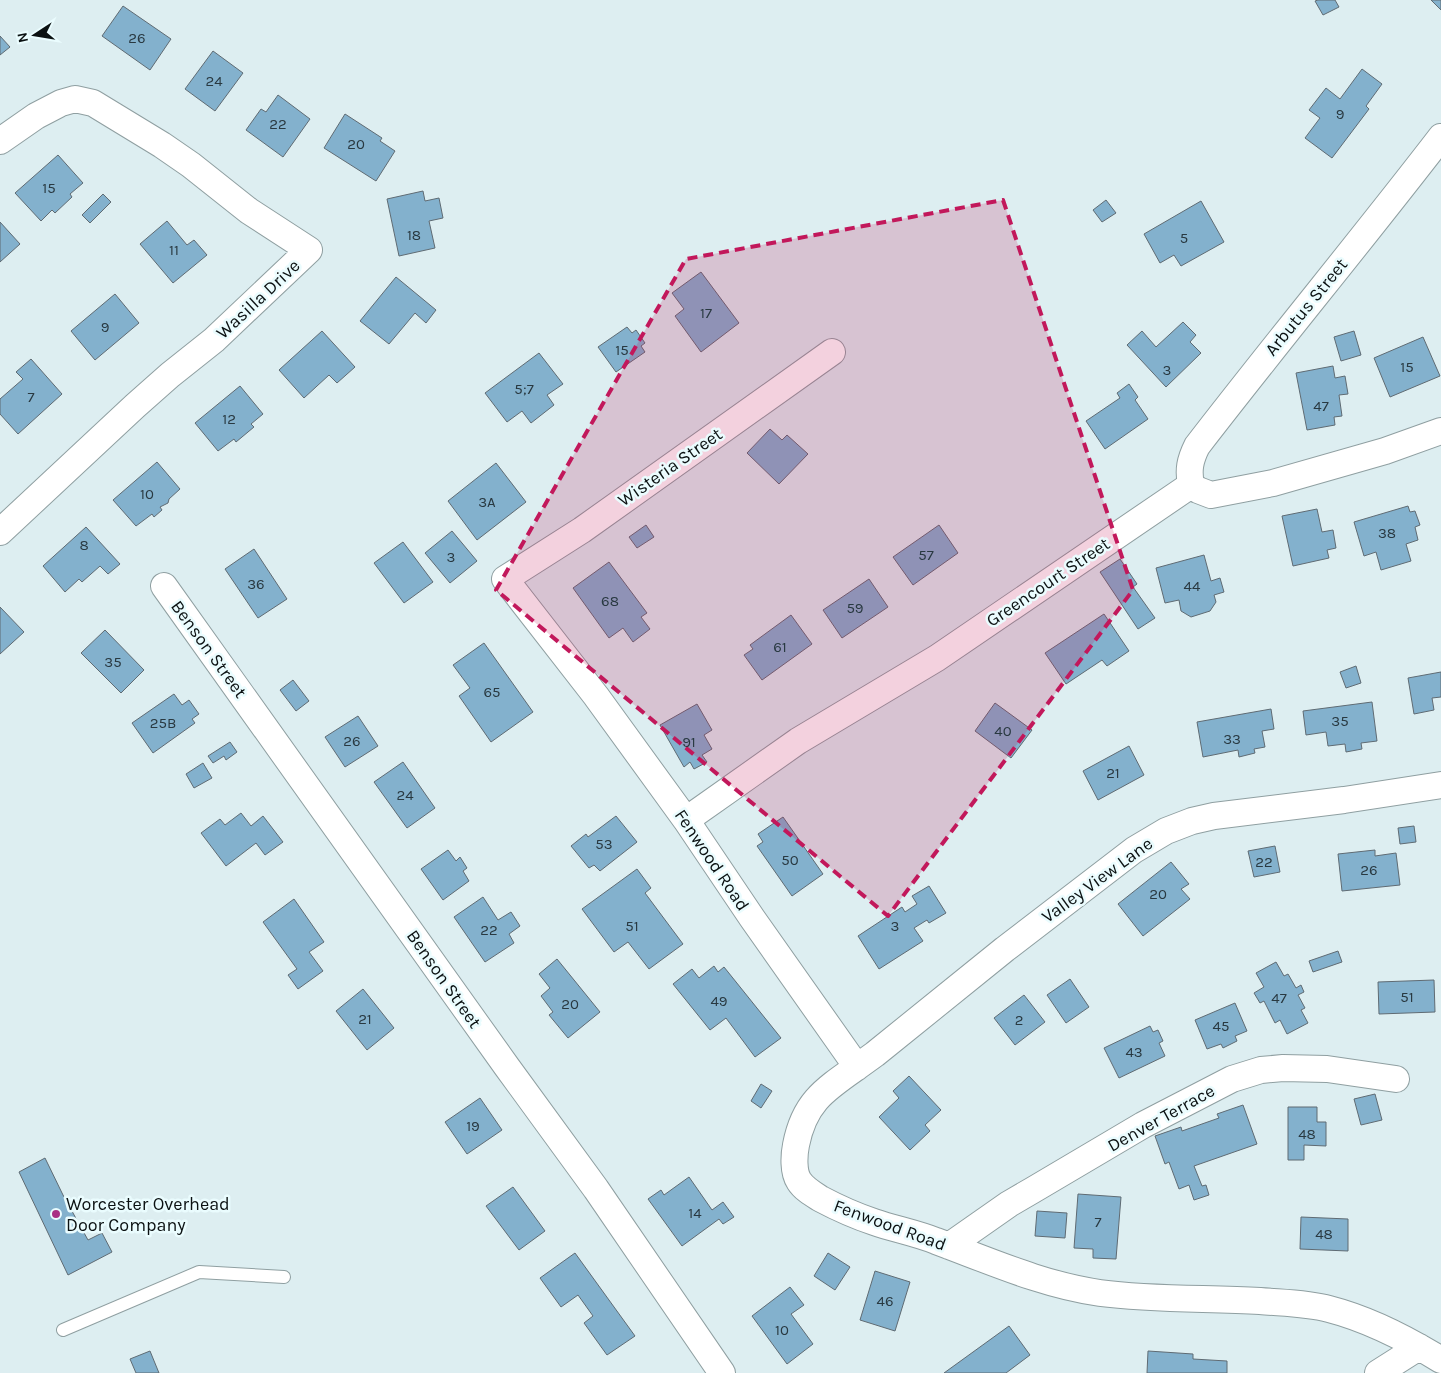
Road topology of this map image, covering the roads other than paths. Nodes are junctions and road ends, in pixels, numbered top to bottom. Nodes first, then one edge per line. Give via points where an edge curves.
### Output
1 (1441, 137) edge
2 (0, 141) edge
3 (832, 352) dead end
4 (1441, 430) edge
5 (1191, 485) junction
6 (0, 532) edge
7 (505, 579) joint
8 (164, 586) dead end
9 (1441, 785) edge
10 (686, 820) junction
11 (856, 1067) junction
12 (1396, 1079) dead end
13 (949, 1246) junction
14 (284, 1277) dead end
15 (63, 1330) dead end
16 (1430, 1354) edge
17 (722, 1373) edge
18 (1378, 1373) edge

1 - 5 street, Arbutus Street via 1197,446 1189,465
2 - 6 street, Wasilla Drive via 61,103 75,99 94,103 162,145 249,212 309,250
3 - 7 street, Wisteria Street via 582,530
4 - 5 street via 1385,451 1273,483 1211,495
5 - 10 street, Greencourt Street via 937,658 798,741
7 - 10 street, Fenwood Road via 596,696
8 - 17 street, Benson Street via 596,1189
9 - 11 street, Valley View Lane via 1214,816 1166,831 1134,850
10 - 11 street, Fenwood Road
11 - 13 street, Fenwood Road via 834,1083 806,1111 795,1148 798,1180 809,1192 843,1210
12 - 13 street, Denver Terrace via 1298,1068 1262,1070 1232,1080 1143,1125 1009,1204
13 - 16 street, Fenwood Road via 1042,1280 1091,1291 1153,1298 1285,1303 1329,1309 1374,1325
14 - 15 lane via 199,1272
16 - 18 street

